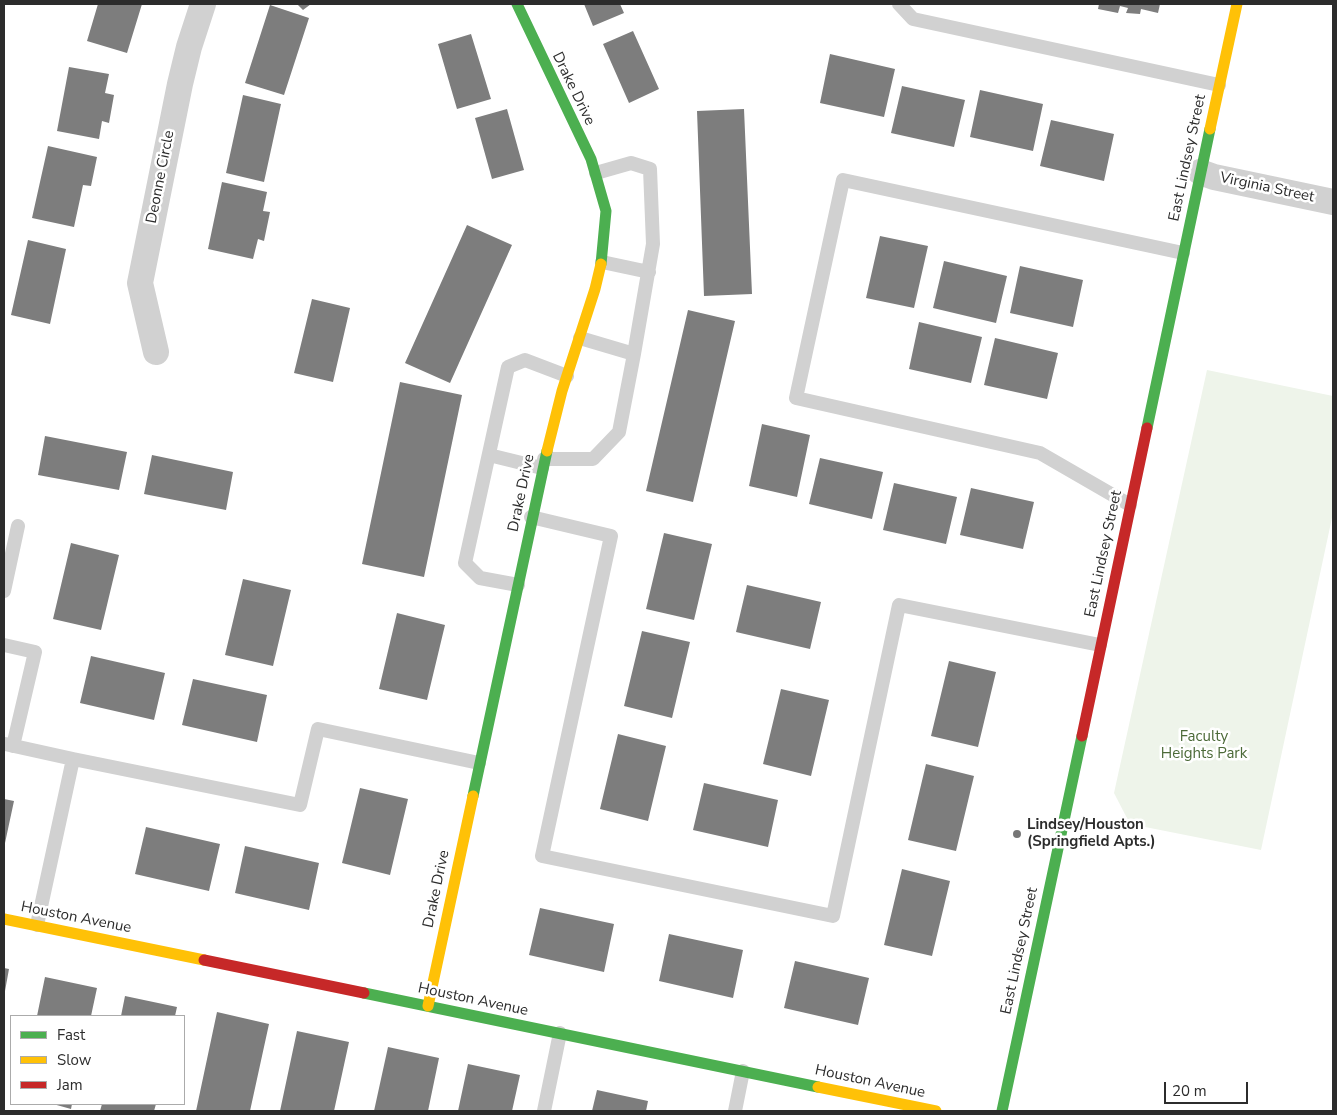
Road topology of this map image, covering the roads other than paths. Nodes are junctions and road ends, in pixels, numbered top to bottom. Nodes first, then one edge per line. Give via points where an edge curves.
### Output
1 (203, 4) edge
2 (517, 4) edge
3 (899, 4) edge
4 (1237, 4) edge
5 (1219, 85) junction
6 (1200, 172) junction
7 (596, 174) junction
8 (1333, 202) edge
9 (1183, 253) junction
10 (602, 262) junction
11 (649, 272) junction
12 (580, 338) junction
13 (156, 352) dead end
14 (634, 354) junction
15 (567, 376) junction
16 (489, 455) junction
17 (543, 463) junction
18 (1130, 505) junction
19 (531, 517) junction
20 (18, 526) dead end
21 (518, 585) junction
22 (4, 591) edge
23 (4, 645) edge
24 (1100, 645) junction
25 (8, 745) edge
26 (73, 759) junction
27 (479, 763) junction
28 (4, 919) edge
29 (36, 926) junction
30 (428, 1006) junction
31 (560, 1033) junction
32 (743, 1071) junction
33 (544, 1111) edge
34 (734, 1111) edge
35 (936, 1111) edge
36 (1002, 1111) edge

1 - 13 street, Deonne Circle via 180,84 140,283
2 - 7 street, Drake Drive
3 - 5 lane via 913,19
4 - 5 street, East Lindsey Street
5 - 6 street, East Lindsey Street
6 - 8 street, Virginia Street
6 - 9 street, East Lindsey Street
7 - 10 street, Drake Drive via 606,211
7 - 11 lane via 631,163 650,170 653,244
9 - 18 street, East Lindsey Street
9 - 18 lane via 843,180 796,398 1040,453
10 - 11 lane
10 - 12 street, Drake Drive
11 - 14 lane
12 - 14 lane
12 - 15 street, Drake Drive
14 - 17 lane via 619,432 593,459
15 - 16 lane via 525,360 508,367
15 - 17 street, Drake Drive
16 - 17 lane
16 - 21 lane via 465,563 480,578
17 - 19 street, Drake Drive
18 - 24 street, East Lindsey Street
19 - 21 street, Drake Drive
19 - 24 lane via 612,536 542,856 833,916 899,605
20 - 22 lane
21 - 27 street, Drake Drive
23 - 25 lane via 35,652
24 - 36 street, East Lindsey Street
25 - 26 lane
26 - 27 lane via 300,805 318,729
26 - 29 lane
27 - 30 street, Drake Drive
28 - 29 street, Houston Avenue
29 - 30 street, Houston Avenue
30 - 31 street, Houston Avenue
31 - 32 street, Houston Avenue
31 - 33 lane
32 - 34 lane
32 - 35 street, Houston Avenue

